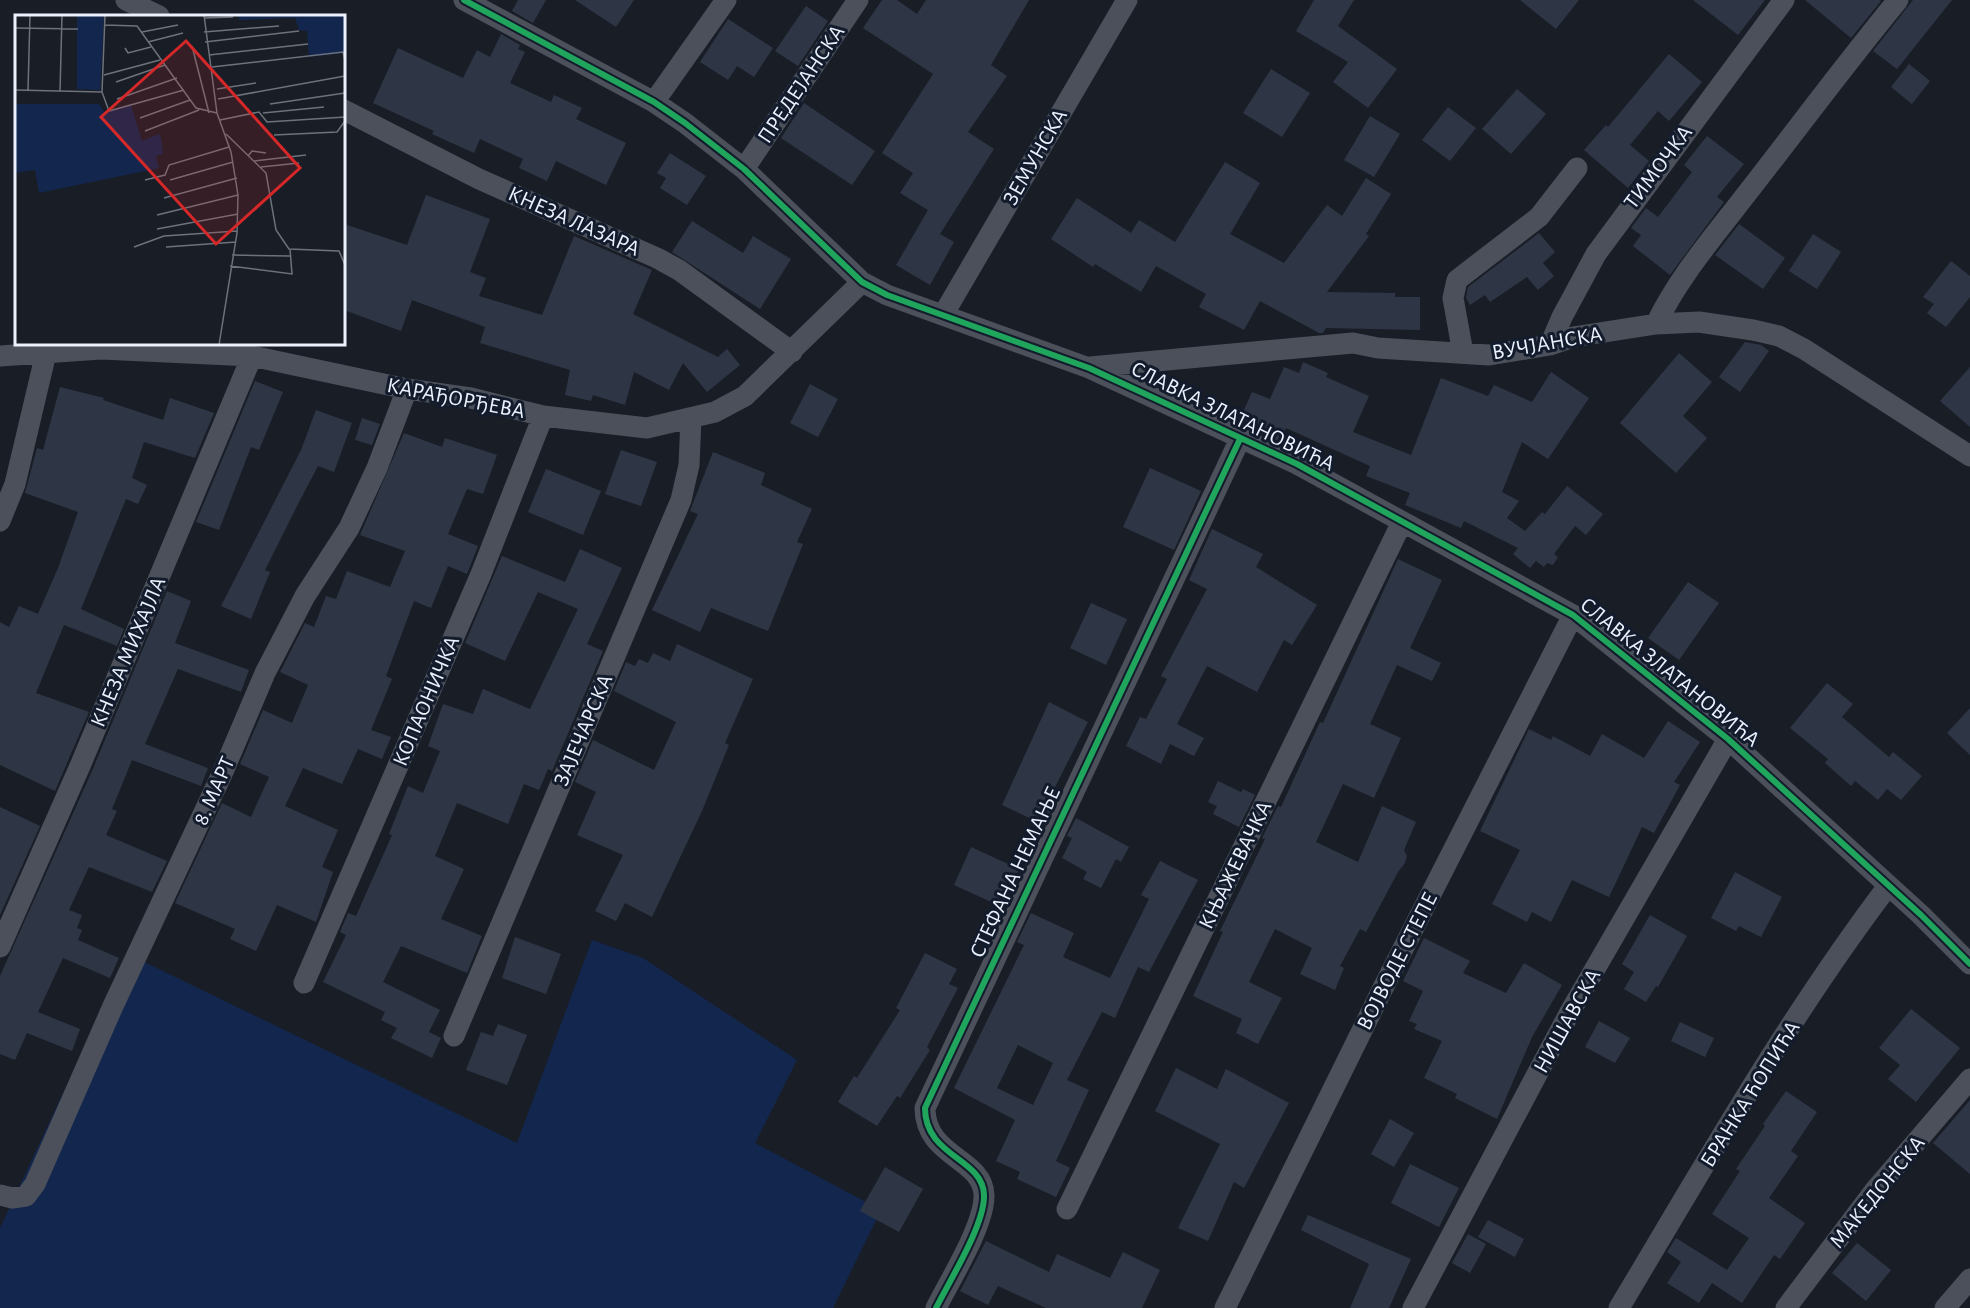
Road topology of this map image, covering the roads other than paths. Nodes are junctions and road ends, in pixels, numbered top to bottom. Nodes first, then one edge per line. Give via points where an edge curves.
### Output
1 (126, 0) edge
2 (464, 0) edge
3 (726, 0) edge
4 (858, 0) edge
5 (1127, 0) edge
6 (1784, 0) edge
7 (1898, 0) edge
8 (157, 15) edge
9 (654, 102) junction
10 (345, 111) edge
11 (1577, 168) dead end
12 (744, 169) junction
13 (862, 282) junction
14 (943, 315) junction
15 (1656, 324) junction
16 (1550, 345) junction
17 (792, 352) junction
18 (46, 353) junction
19 (1463, 353) junction
20 (0, 356) edge
21 (252, 356) junction
22 (1089, 368) junction
23 (407, 389) junction
24 (543, 416) junction
25 (691, 419) junction
26 (1240, 440) junction
27 (1970, 456) edge
28 (0, 521) edge
29 (1402, 522) junction
30 (1573, 615) junction
31 (1728, 739) junction
32 (1888, 886) junction
33 (0, 947) edge
34 (1970, 964) edge
35 (304, 983) dead end
36 (454, 1036) dead end
37 (1970, 1079) edge
38 (0, 1195) edge
39 (1067, 1209) dead end
40 (1970, 1279) edge
41 (936, 1308) edge
42 (1225, 1308) edge
43 (1413, 1308) edge
44 (1619, 1308) edge
45 (1786, 1308) edge
46 (1945, 1308) edge

1 - 8 street
2 - 9 street, СЛАВКА ЗЛАТАНОВИЋА
3 - 9 street
4 - 12 street, ПРЕДЕЈАНСКА
5 - 14 street, ЗЕМУНСКА
6 - 16 street, ТИМОЧКА via 1596,254
7 - 15 street via 1835,76 1706,247 1667,301
9 - 12 street, СЛАВКА ЗЛАТАНОВИЋА
10 - 17 street, КНЕЗА ЛАЗАРА via 479,179 657,258
11 - 19 street via 1539,217 1457,280 1453,297
12 - 13 street, СЛАВКА ЗЛАТАНОВИЋА
13 - 14 street, СЛАВКА ЗЛАТАНОВИЋА
13 - 17 street, КАРАЂОРЂЕВА
14 - 22 street, СЛАВКА ЗЛАТАНОВИЋА
15 - 16 street, ВУЧЈАНСКА via 1573,337
15 - 27 street, ВУЧЈАНСКА via 1699,322 1779,336
16 - 19 street, ВУЧЈАНСКА via 1489,355
17 - 25 street, КАРАЂОРЂЕВА via 745,396
18 - 20 street, КАРАЂОРЂЕВА
18 - 21 street, КАРАЂОРЂЕВА via 101,349
18 - 28 street via 15,484
19 - 22 street, ВУЧЈАНСКА via 1353,343
21 - 23 street, КАРАЂОРЂЕВА
21 - 33 street, КНЕЗА МИХАЈЛА
22 - 26 street, СЛАВКА ЗЛАТАНОВИЋА
23 - 24 street, КАРАЂОРЂЕВА via 471,398
23 - 38 street, 8. МАРТ via 349,528 305,596 265,673 35,1184 26,1196
24 - 25 street, КАРАЂОРЂЕВА via 647,428
24 - 35 street, КОПАОНИЧКА via 481,574
25 - 36 street, ЗАЈЕЧАРСКА via 689,465 681,500
26 - 29 street, СЛАВКА ЗЛАТАНОВИЋА via 1297,464
26 - 41 street, СТЕФАНА НЕМАЊЕ via 928,1101 925,1122 929,1133 974,1173 984,1192 979,1220
29 - 30 street, СЛАВКА ЗЛАТАНОВИЋА
29 - 39 street, КЊАЖЕВАЧКА
30 - 31 street, СЛАВКА ЗЛАТАНОВИЋА
30 - 42 street, ВОЈВОДЕ СТЕПЕ
31 - 32 street, СЛАВКА ЗЛАТАНОВИЋА
31 - 43 street, НИШАВСКА via 1570,1012
32 - 34 street, СЛАВКА ЗЛАТАНОВИЋА
32 - 44 street, БРАНКА ЋОПИЋА via 1726,1129
37 - 45 street, МАКЕДОНСКА via 1875,1190
40 - 46 street

